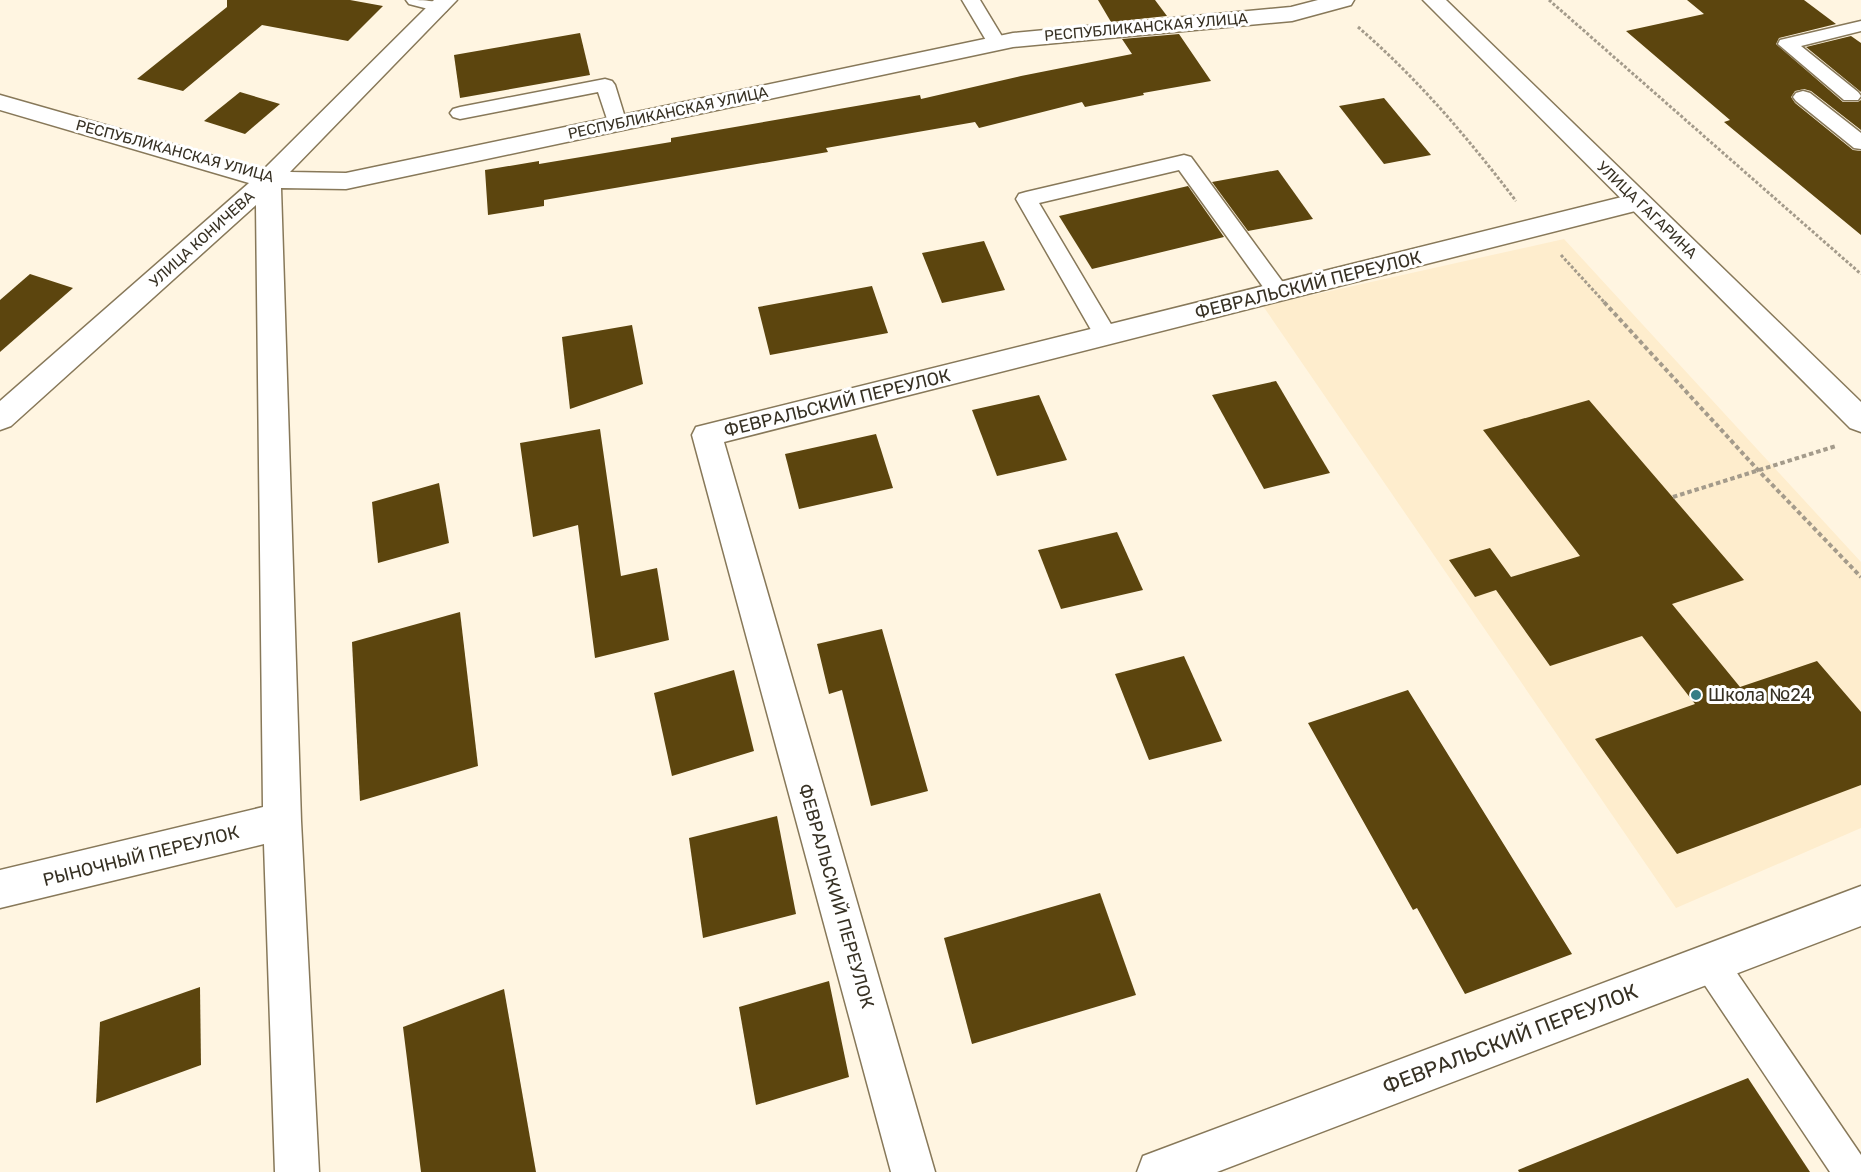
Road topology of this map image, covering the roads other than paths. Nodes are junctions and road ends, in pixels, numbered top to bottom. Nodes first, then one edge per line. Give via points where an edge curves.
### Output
1 (415, 0) edge
2 (971, 0) edge
3 (1434, 0) edge
4 (1336, 2) edge
5 (443, 3) edge
6 (1861, 26) edge
7 (997, 43) junction
8 (1851, 96) dead end
9 (1803, 97) dead end
10 (0, 102) edge
11 (460, 113) dead end
12 (617, 123) junction
13 (1861, 143) edge
14 (268, 180) junction
15 (1638, 202) junction
16 (1279, 292) junction
17 (1106, 336) junction
18 (0, 418) edge
19 (1861, 420) edge
20 (282, 821) junction
21 (0, 889) edge
22 (1861, 906) edge
23 (1710, 963) junction
24 (297, 1172) edge
25 (914, 1172) edge
26 (1159, 1172) edge
27 (1851, 1172) edge

1 - 5 lane
2 - 7 lane
3 - 15 street, УЛИЦА ГАГАРИНА
4 - 7 street, РЕСПУБЛИКАНСКАЯ УЛИЦА via 1292,14
5 - 14 street, УЛИЦА КОНИЧЕВА
6 - 8 lane via 1787,44
7 - 12 street, РЕСПУБЛИКАНСКАЯ УЛИЦА
9 - 13 lane
10 - 14 street, РЕСПУБЛИКАНСКАЯ УЛИЦА
11 - 12 lane via 605,85
12 - 14 street, РЕСПУБЛИКАНСКАЯ УЛИЦА via 346,181
14 - 18 street, УЛИЦА КОНИЧЕВА
14 - 20 street
15 - 16 street, ФЕВРАЛЬСКИЙ ПЕРЕУЛОК
15 - 19 street, УЛИЦА ГАГАРИНА
16 - 17 street, ФЕВРАЛЬСКИЙ ПЕРЕУЛОК
16 - 17 lane via 1184,162 1026,199
17 - 25 street, ФЕВРАЛЬСКИЙ ПЕРЕУЛОК via 707,435
20 - 21 street, РЫНОЧНЫЙ ПЕРЕУЛОК
20 - 24 street
22 - 23 street, ФЕВРАЛЬСКИЙ ПЕРЕУЛОК
23 - 26 street, ФЕВРАЛЬСКИЙ ПЕРЕУЛОК
23 - 27 lane

